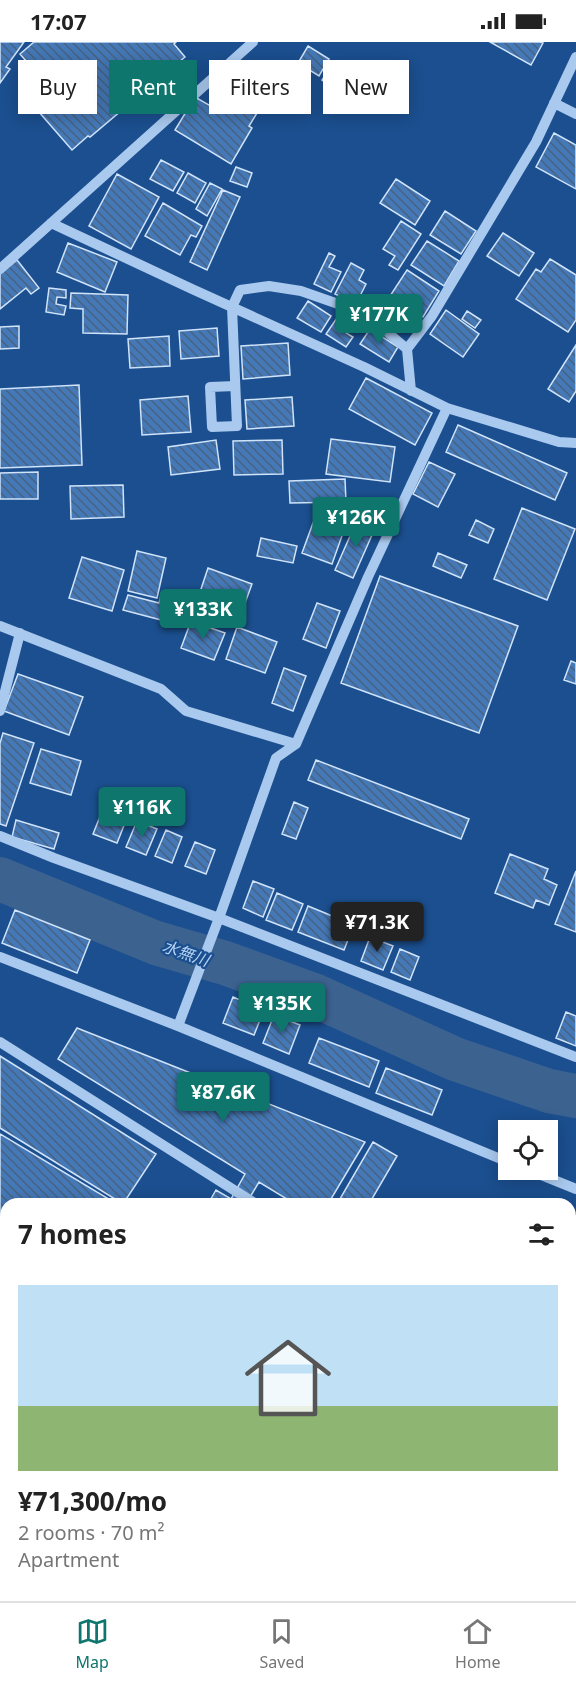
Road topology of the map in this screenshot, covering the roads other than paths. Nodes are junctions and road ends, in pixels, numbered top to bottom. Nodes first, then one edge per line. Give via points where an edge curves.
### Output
1 (253, 42) edge
2 (576, 57) edge
3 (554, 103) junction
4 (576, 114) edge
5 (51, 223) junction
6 (0, 269) edge
7 (232, 307) junction
8 (407, 350) junction
9 (235, 386) dead end
10 (411, 391) junction
11 (447, 408) junction
12 (576, 443) edge
13 (0, 626) edge
14 (20, 633) junction
15 (0, 711) edge
16 (296, 744) junction
17 (0, 836) edge
18 (219, 918) junction
19 (0, 957) edge
20 (178, 1026) junction
21 (0, 1042) edge
22 (576, 1057) edge
23 (498, 1158) edge
24 (554, 1180) edge
25 (576, 1189) edge
26 (247, 1198) edge

1 - 5 street
2 - 3 street
3 - 4 street
3 - 8 street via 530,152 432,316
5 - 6 street
5 - 7 street
7 - 8 street via 240,290 268,286 301,291 373,320
7 - 9 street
7 - 10 street
8 - 10 street
10 - 11 street
11 - 12 street via 559,442
11 - 16 street
13 - 14 street
14 - 15 street
14 - 16 street via 161,689 186,711
16 - 18 street via 276,758
17 - 18 street
18 - 20 street
18 - 22 street
19 - 20 street
20 - 23 street
21 - 26 street
24 - 25 street

